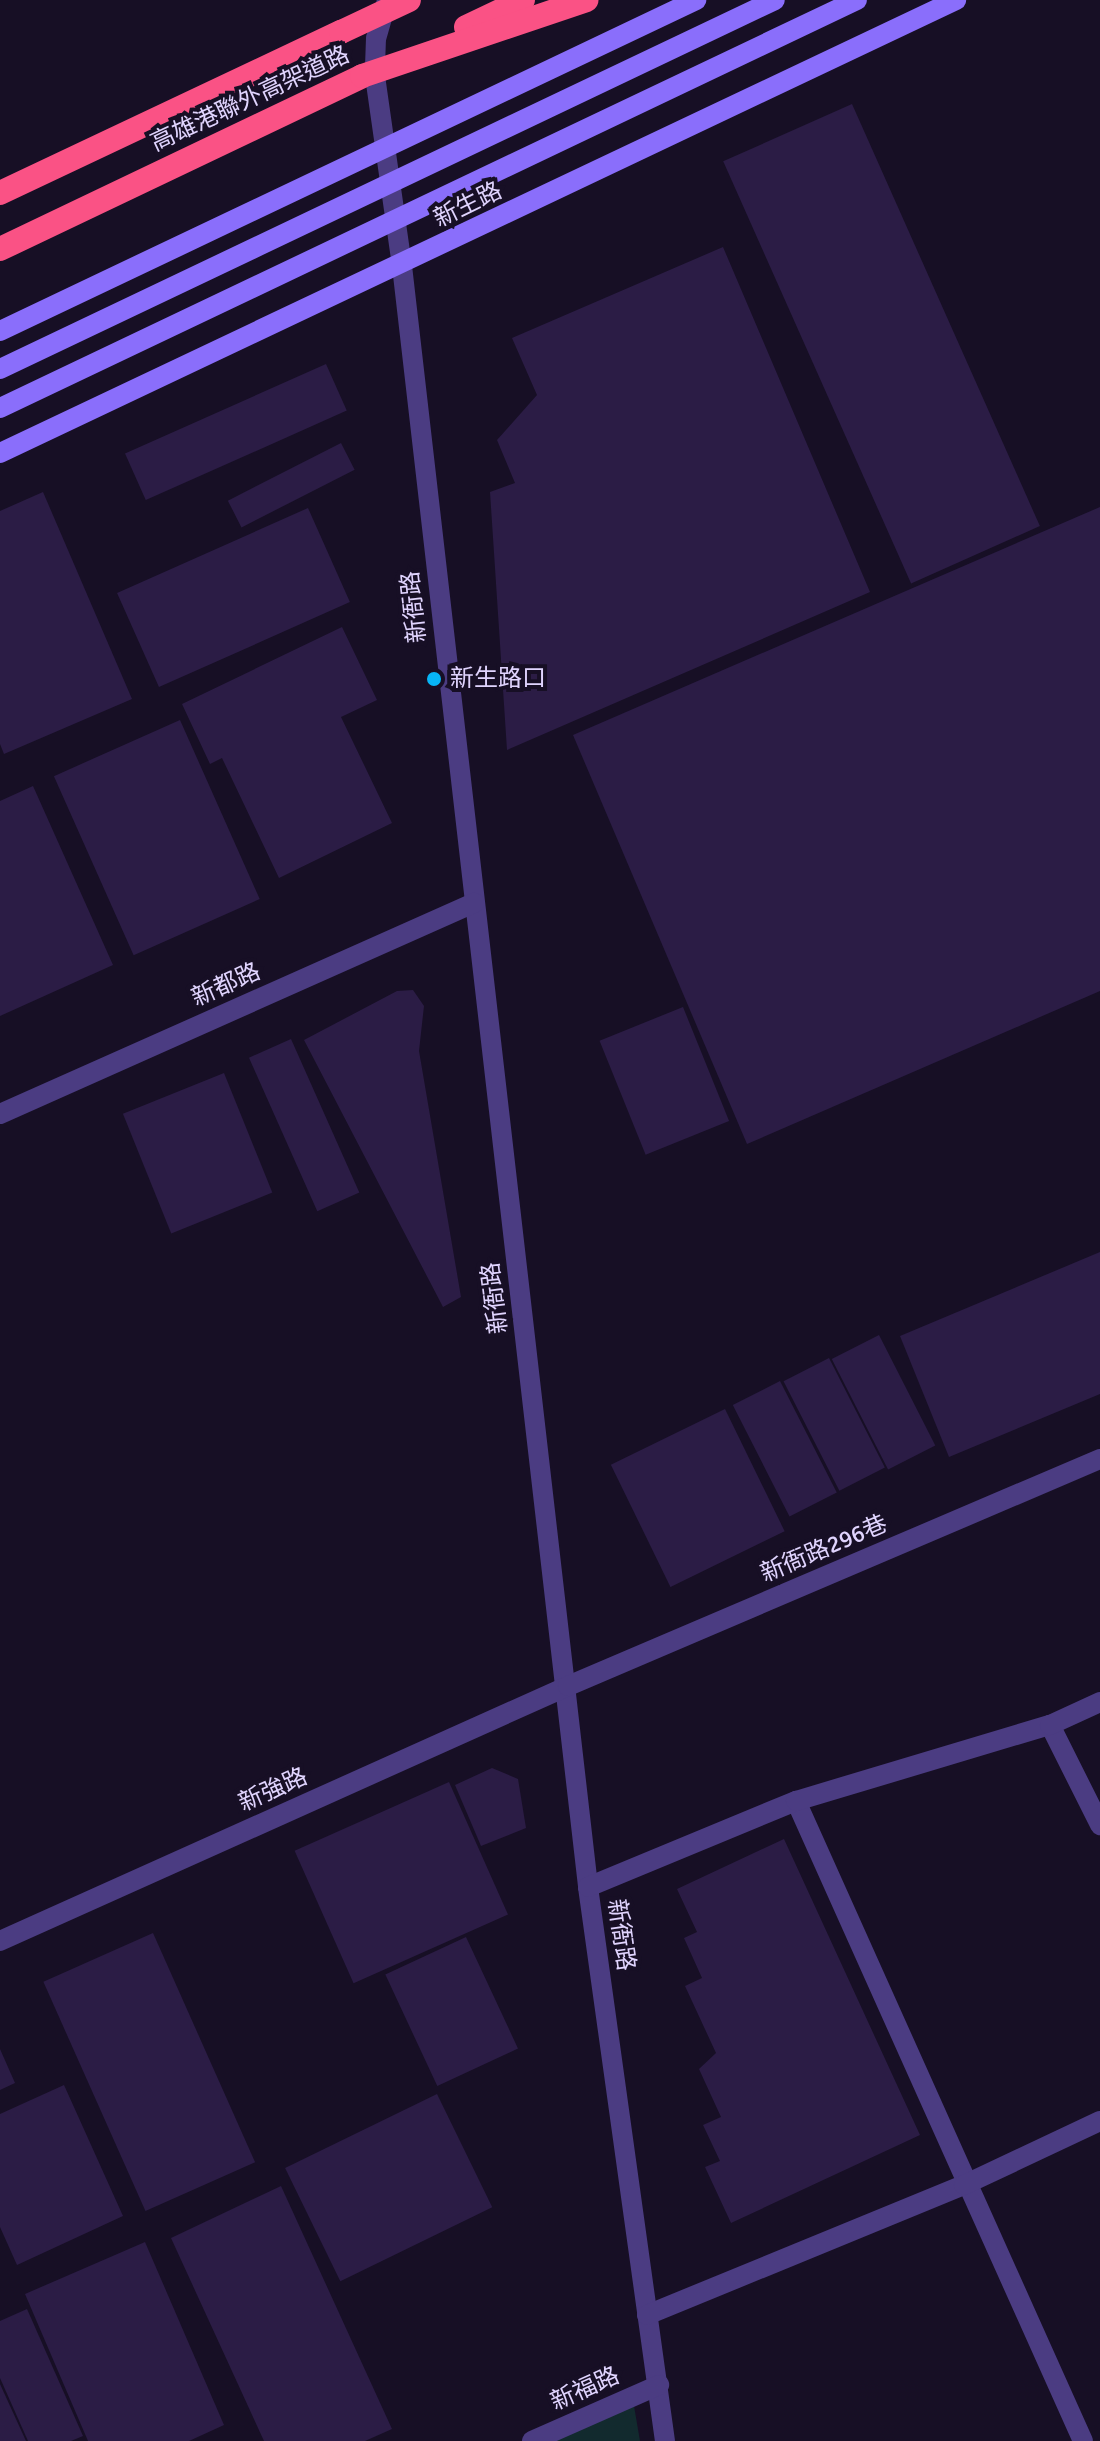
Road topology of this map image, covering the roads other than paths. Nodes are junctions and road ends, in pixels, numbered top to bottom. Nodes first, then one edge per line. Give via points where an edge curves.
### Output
1 (388, 0) edge
2 (409, 0) edge
3 (523, 0) edge
4 (587, 0) edge
5 (696, 0) edge
6 (775, 0) edge
7 (857, 0) edge
8 (956, 0) edge
9 (341, 32) junction
10 (362, 76) junction
11 (385, 148) junction
12 (390, 183) junction
13 (0, 193) edge
14 (395, 220) junction
15 (0, 249) edge
16 (402, 266) junction
17 (0, 331) edge
18 (0, 369) edge
19 (0, 408) edge
20 (0, 453) edge
21 (474, 903) junction
22 (0, 1114) edge
23 (1100, 1459) edge
24 (568, 1686) junction
25 (1100, 1702) edge
26 (1050, 1725) junction
27 (796, 1801) junction
28 (1100, 1825) edge
29 (588, 1887) junction
30 (0, 1941) edge
31 (1100, 2121) edge
32 (964, 2185) junction
33 (647, 2315) junction
34 (659, 2385) junction
35 (532, 2441) edge
36 (665, 2441) edge
37 (1083, 2441) edge

1 - 9 highway, bridge
1 - 11 street, 新衙路 via 376,38 375,63
2 - 9 highway, 高雄港聯外高架道路, bridge
3 - 10 highway, 高雄港聯外高架道路, bridge
4 - 10 highway, bridge
5 - 11 street
6 - 12 street
7 - 14 street, 新生路
8 - 16 street, 新生路
9 - 13 highway, 高雄港聯外高架道路
10 - 15 highway, 高雄港聯外高架道路
11 - 12 street, 新衙路
11 - 17 street
12 - 14 street, 新衙路
12 - 18 street
14 - 16 street, 新衙路
14 - 19 street, 新生路
16 - 20 street, 新生路
16 - 21 street, 新衙路
21 - 22 street, 新都路
21 - 24 street, 新衙路
23 - 24 street, 新衙路296巷
24 - 29 street, 新衙路
24 - 30 street, 新強路
25 - 26 street
26 - 27 street
26 - 28 street
27 - 29 street
27 - 32 street
29 - 33 street, 新衙路
31 - 32 street
32 - 33 street
32 - 37 street
33 - 34 street, 新衙路
34 - 35 street, 新福路
34 - 36 street, 新衙路

